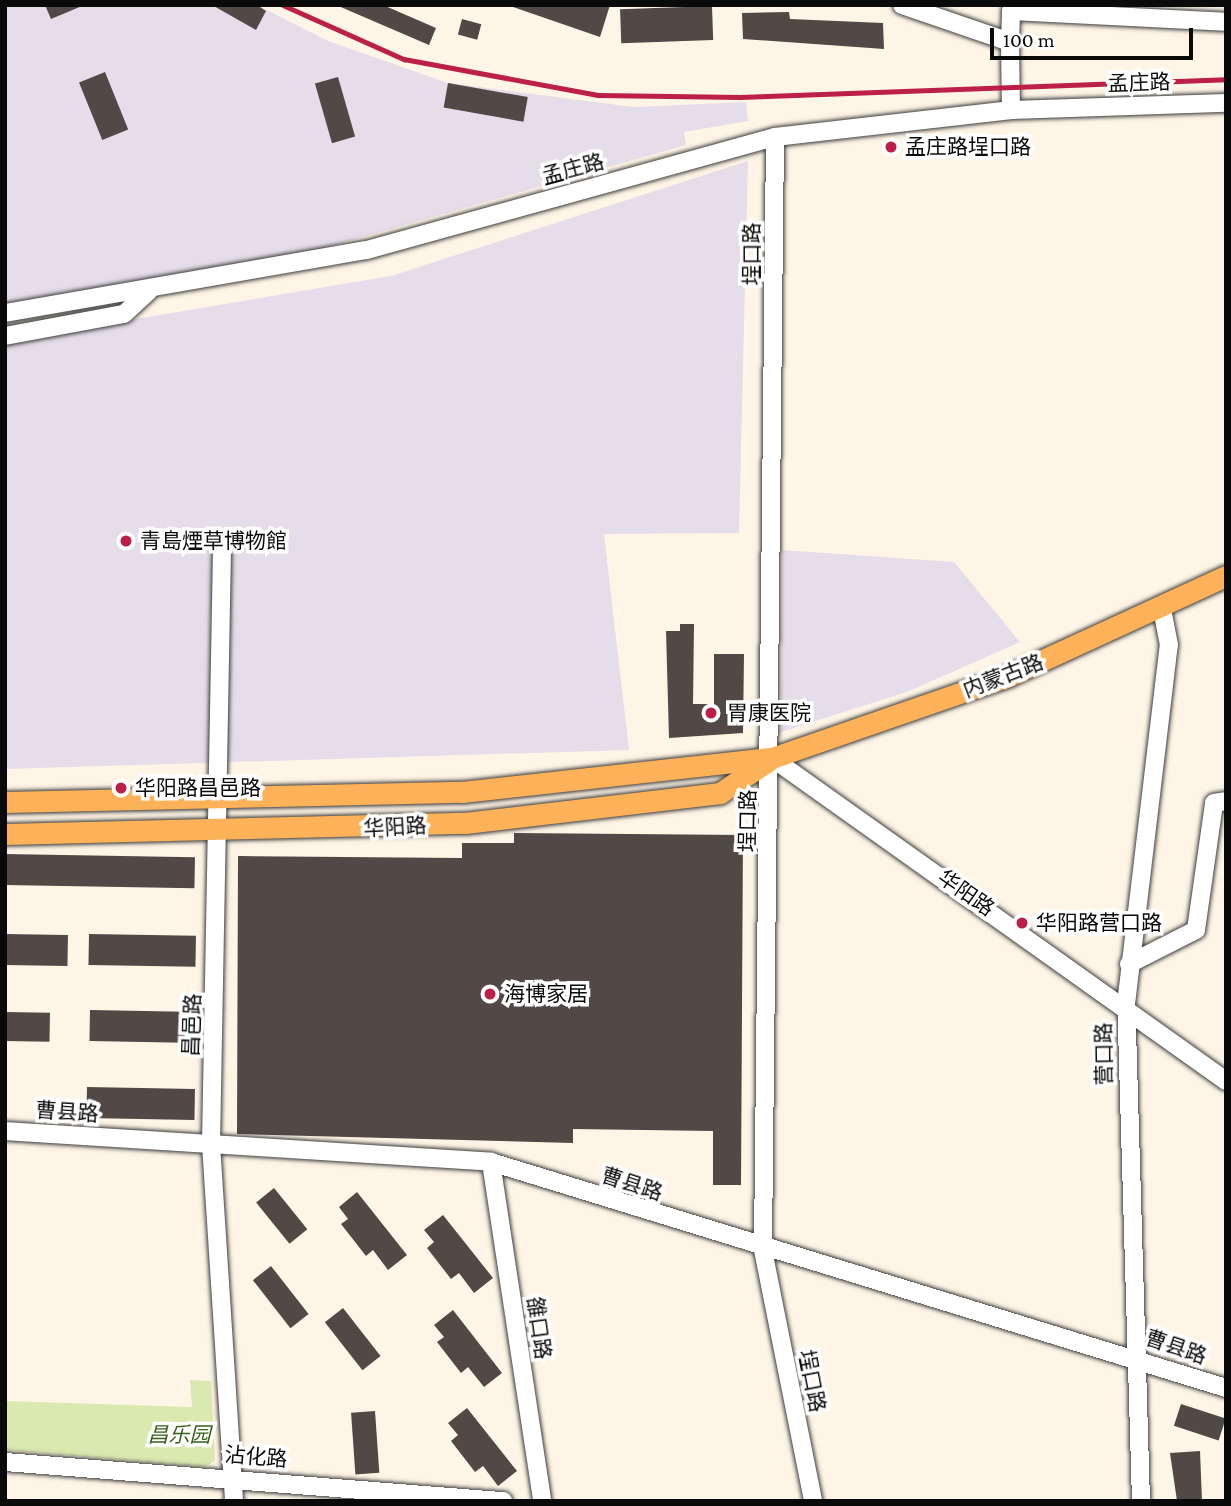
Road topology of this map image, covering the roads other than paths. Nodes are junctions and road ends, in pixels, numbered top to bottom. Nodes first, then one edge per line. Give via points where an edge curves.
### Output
1 (902, 5) edge
2 (1006, 8) edge
3 (1226, 22) edge
4 (1010, 42) junction
5 (1226, 103) edge
6 (1011, 110) junction
7 (775, 137) junction
8 (149, 291) junction
9 (5, 313) edge
10 (5, 336) edge
11 (222, 551) dead end
12 (1226, 576) edge
13 (1162, 608) junction
14 (772, 758) junction
15 (220, 800) junction
16 (1226, 801) edge
17 (5, 802) edge
18 (5, 834) edge
19 (221, 834) junction
20 (1129, 964) junction
21 (1126, 1004) junction
22 (1226, 1081) edge
23 (5, 1131) edge
24 (211, 1144) junction
25 (491, 1162) junction
26 (763, 1250) junction
27 (1134, 1356) junction
28 (1226, 1388) edge
29 (5, 1462) edge
30 (230, 1478) junction
31 (234, 1501) edge
32 (503, 1501) edge
33 (542, 1501) edge
34 (813, 1501) edge
35 (1141, 1501) edge

1 - 4 street
2 - 3 street
2 - 4 street
4 - 6 street
5 - 6 street, 孟庄路
6 - 7 street, 孟庄路
7 - 8 street, 孟庄路 via 366,250
7 - 14 street, 埕口路
8 - 9 street, 孟庄路
8 - 10 street via 124,314
11 - 15 street, 昌邑路
12 - 13 main road, 内蒙古路
13 - 14 main road, 内蒙古路 via 1006,677
13 - 20 street, 营口路 via 1169,645
14 - 15 main road, 华阳路 via 462,792
14 - 19 main road, 华阳路 via 720,793 465,822
14 - 21 street, 华阳路
14 - 26 street, 埕口路
15 - 17 main road, 华阳路
15 - 19 street, 昌邑路
16 - 20 street via 1214,803 1196,930
18 - 19 main road, 华阳路
19 - 24 street, 昌邑路
20 - 21 street, 营口路
21 - 22 street, 华阳路
21 - 27 street, 营口路
23 - 24 street, 曹县路
24 - 25 street, 曹县路
24 - 30 street, 昌邑路
25 - 26 street, 曹县路
25 - 33 street, 雒口路
26 - 27 street, 曹县路
26 - 34 street, 埕口路
27 - 28 street, 曹县路
27 - 35 street, 营口路
29 - 30 street, 沾化路
30 - 31 street, 昌邑路
30 - 32 street, 沾化路

